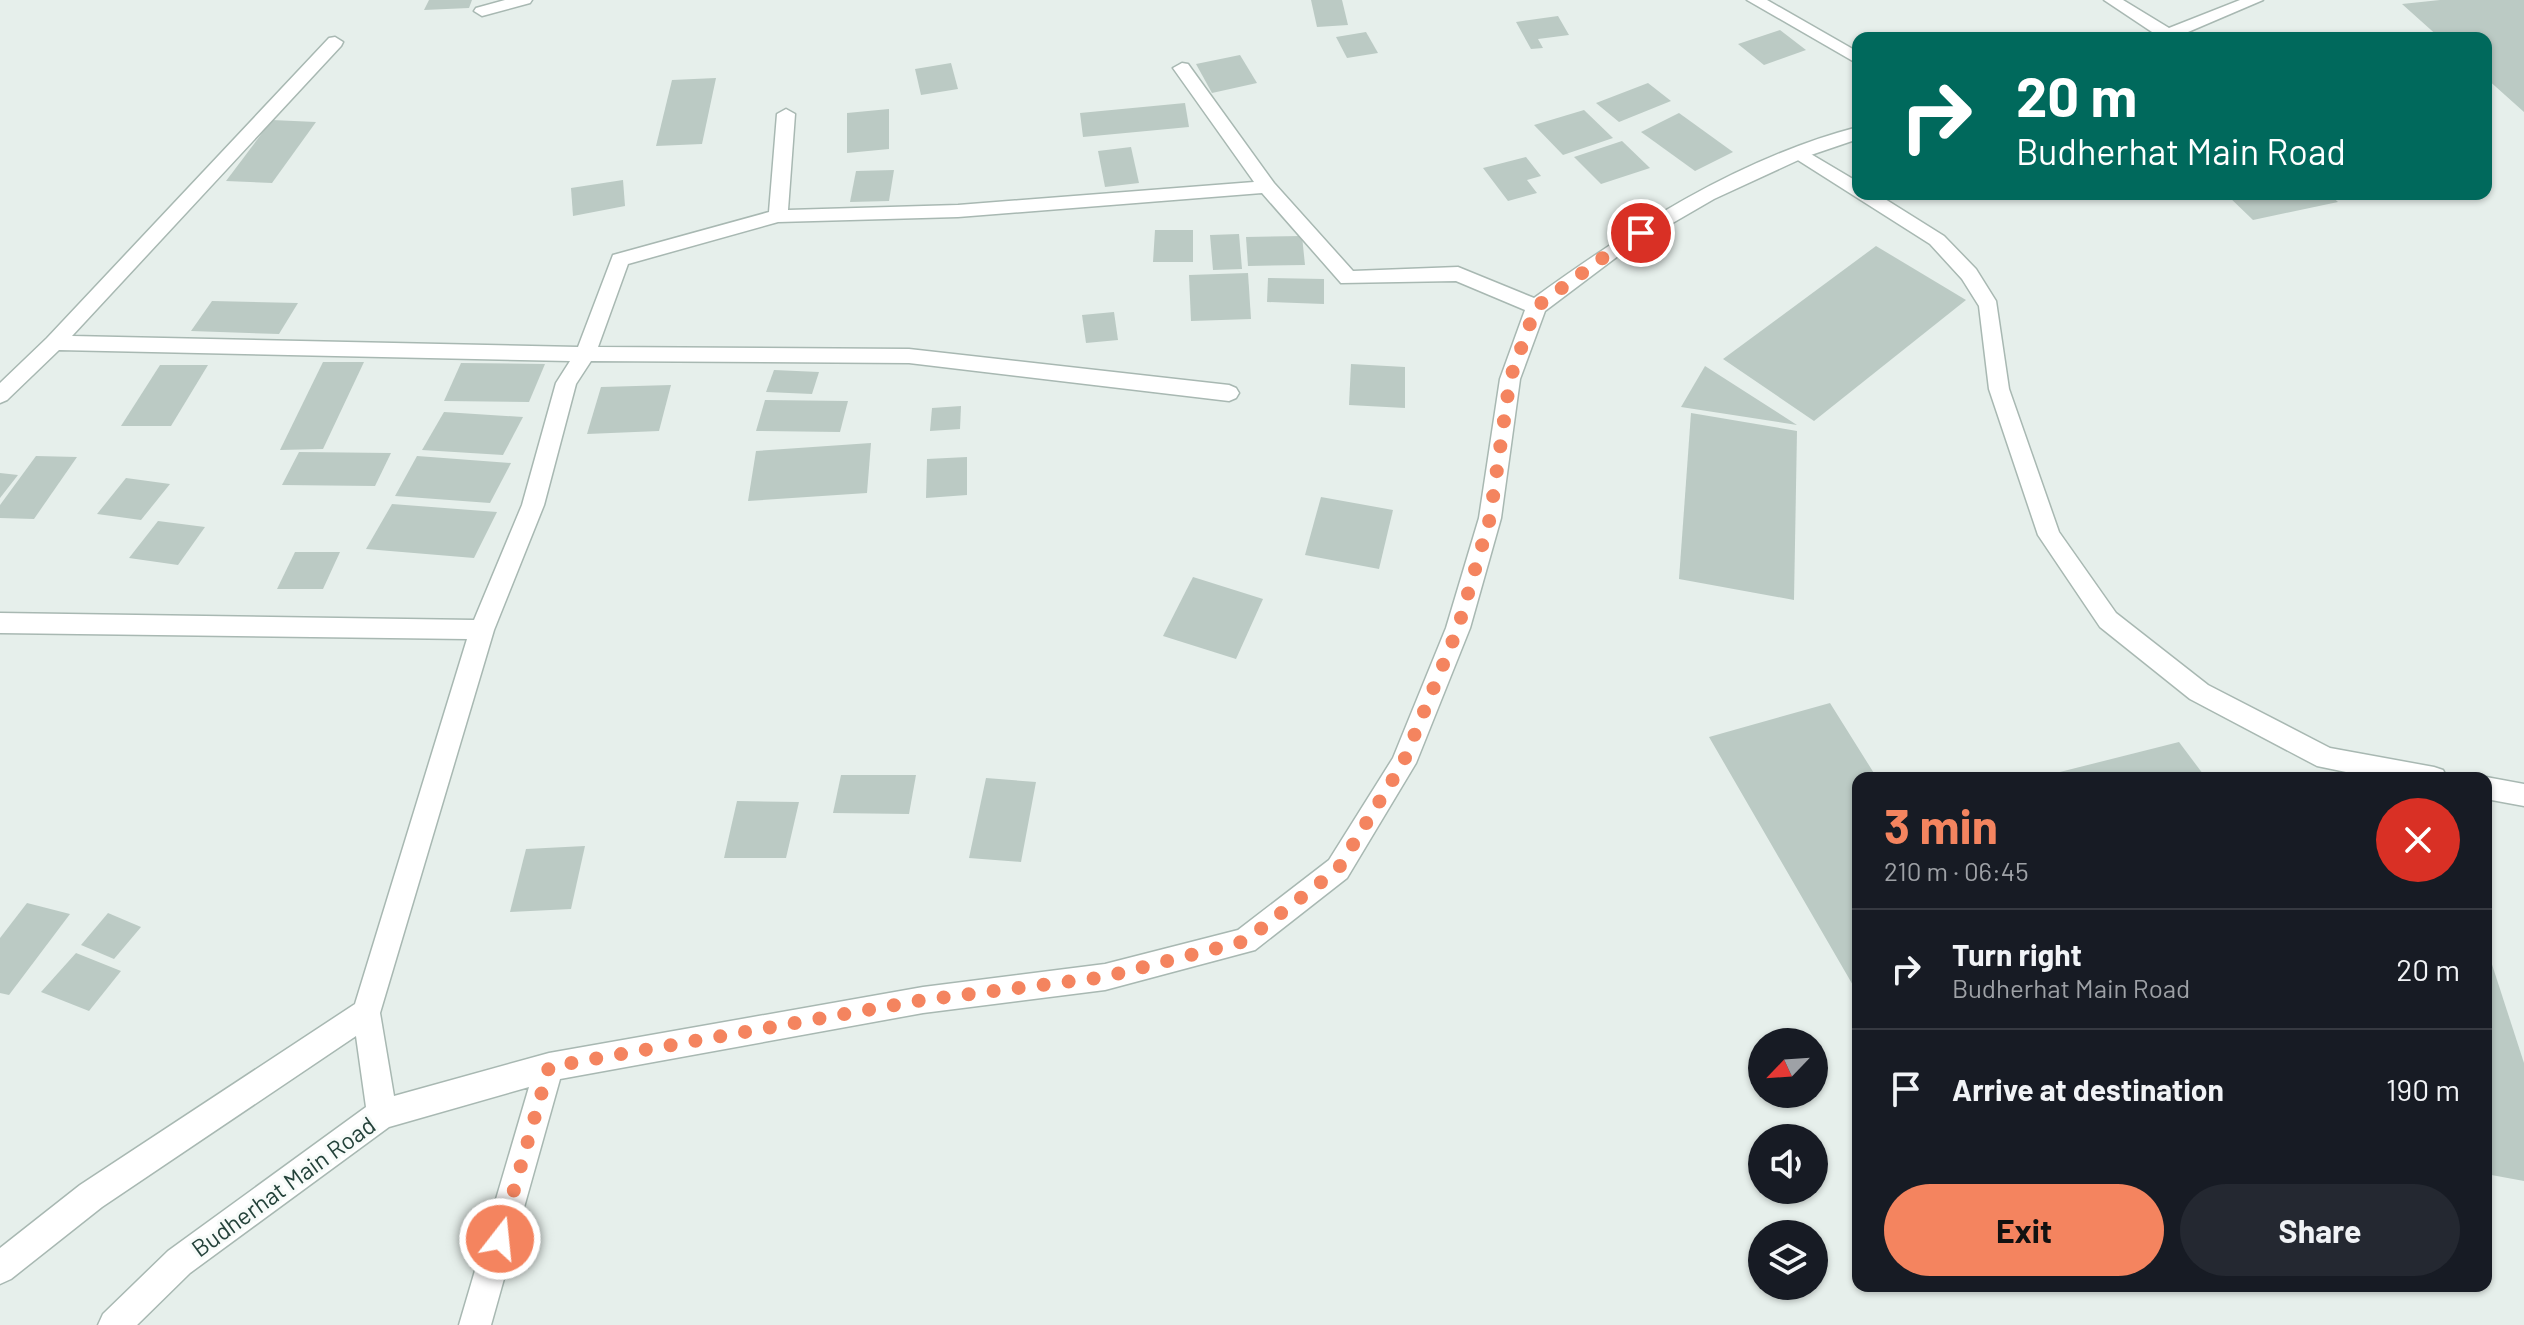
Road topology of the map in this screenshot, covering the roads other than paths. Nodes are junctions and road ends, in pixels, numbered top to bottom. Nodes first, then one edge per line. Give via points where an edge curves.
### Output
1 (524, 0) edge
2 (1755, 0) edge
3 (2112, 0) edge
4 (2255, 0) edge
5 (482, 11) dead end
6 (2157, 32) edge
7 (2173, 32) edge
8 (335, 42) dead end
9 (1852, 56) edge
10 (1182, 68) dead end
11 (786, 114) dead end
12 (1852, 135) edge
13 (1799, 153) junction
14 (1852, 186) edge
15 (1267, 187) junction
16 (1874, 200) edge
17 (778, 216) junction
18 (1536, 307) junction
19 (54, 343) junction
20 (585, 354) junction
21 (1229, 393) dead end
22 (0, 395) edge
23 (0, 623) edge
24 (482, 630) junction
25 (2402, 772) edge
26 (2492, 789) edge
27 (2524, 795) edge
28 (366, 1013) junction
29 (549, 1067) junction
30 (382, 1114) junction
31 (0, 1268) edge
32 (114, 1325) edge
33 (475, 1325) edge

1 - 5 street
2 - 9 street
3 - 6 street
4 - 7 street
8 - 19 street
10 - 15 street
11 - 17 street
12 - 13 street
13 - 14 street
13 - 18 street via 1707,195 1619,246
15 - 17 street via 958,211
15 - 18 street via 1348,278 1458,274
16 - 25 street via 1937,240 1969,274 1989,306 1999,389 2049,535 2108,620 2199,692 2326,758
17 - 20 street via 620,260
18 - 29 street, Budherhat Main Road via 1510,379 1490,518 1462,615 1403,763 1338,869 1245,941 1105,977 923,1000
19 - 20 street
19 - 22 street
20 - 21 street via 909,356
20 - 24 street via 566,383 533,505
23 - 24 street
24 - 28 street
26 - 27 street
28 - 30 street
28 - 31 street via 91,1196
29 - 30 street, Budherhat Main Road
29 - 33 street
30 - 32 street, Budherhat Main Road via 179,1262

